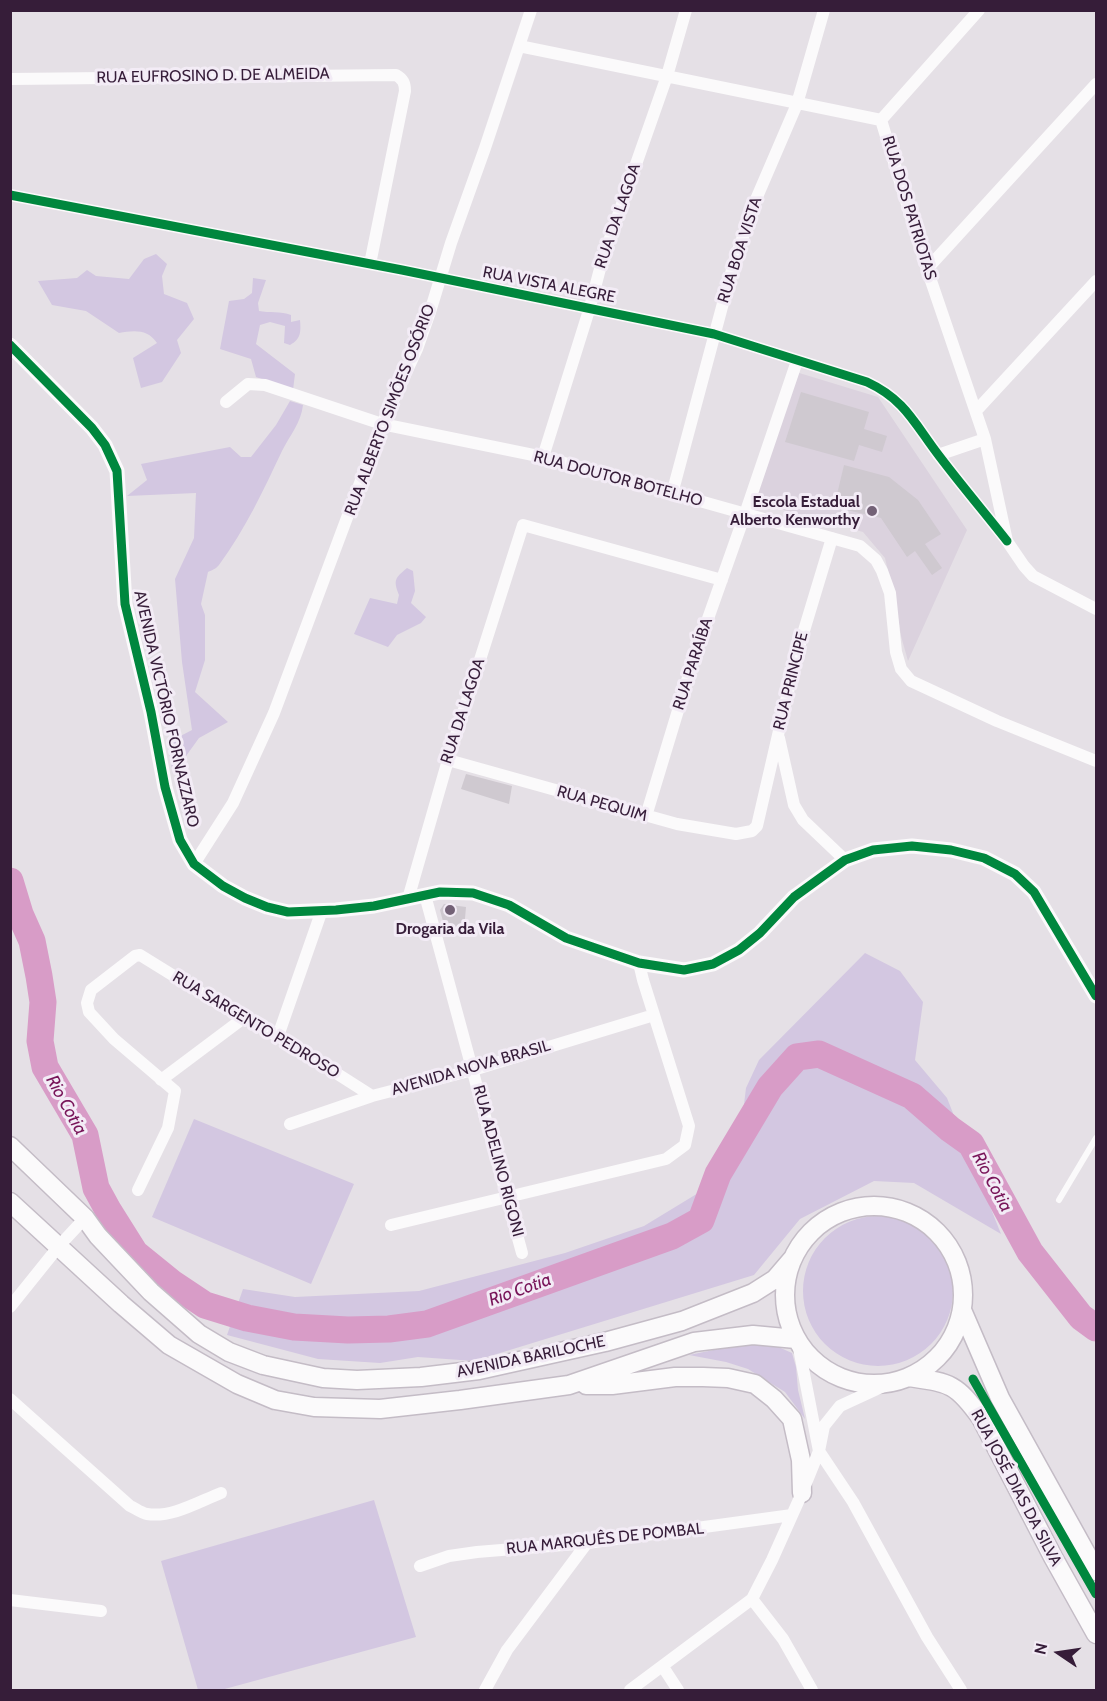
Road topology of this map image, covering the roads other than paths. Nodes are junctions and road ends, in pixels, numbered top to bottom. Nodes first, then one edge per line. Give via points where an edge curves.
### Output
1 (531, 10) edge
2 (687, 10) edge
3 (824, 10) edge
4 (979, 10) edge
5 (519, 46) junction
6 (667, 76) junction
7 (10, 78) edge
8 (1096, 84) edge
9 (797, 104) junction
10 (881, 120) junction
11 (10, 195) edge
12 (370, 264) junction
13 (927, 269) junction
14 (440, 279) junction
15 (1096, 281) edge
16 (590, 307) junction
17 (714, 334) junction
18 (10, 345) edge
19 (797, 361) junction
20 (226, 402) dead end
21 (976, 411) junction
22 (381, 424) junction
23 (985, 439) junction
24 (938, 455) junction
25 (543, 457) junction
26 (672, 494) junction
27 (745, 514) junction
28 (832, 538) junction
29 (1007, 541) junction
30 (722, 580) junction
31 (1096, 609) edge
32 (778, 734) junction
33 (448, 760) junction
34 (1096, 760) edge
35 (646, 816) junction
36 (757, 826) joint
37 (845, 860) junction
38 (194, 864) junction
39 (425, 895) junction
40 (408, 899) junction
41 (322, 910) junction
42 (639, 963) junction
43 (1096, 996) edge
44 (654, 1015) junction
45 (245, 1017) junction
46 (278, 1036) junction
47 (474, 1070) junction
48 (161, 1080) junction
49 (372, 1096) junction
50 (290, 1124) dead end
51 (1096, 1138) edge
52 (10, 1146) edge
53 (138, 1190) dead end
54 (508, 1198) junction
55 (1059, 1200) dead end
56 (10, 1202) edge
57 (85, 1218) junction
58 (391, 1225) dead end
59 (59, 1246) junction
60 (522, 1253) dead end
61 (793, 1258) junction
62 (10, 1307) edge
63 (962, 1310) junction
64 (797, 1341) junction
65 (900, 1380) junction
66 (569, 1384) junction
67 (10, 1399) edge
68 (819, 1451) junction
69 (221, 1492) dead end
70 (802, 1493) junction
71 (792, 1515) junction
72 (587, 1543) junction
73 (420, 1566) dead end
74 (1096, 1571) edge
75 (10, 1590) edge
76 (752, 1599) junction
77 (16, 1600) edge
78 (101, 1611) dead end
79 (1096, 1634) edge
80 (663, 1667) junction
81 (485, 1690) edge
82 (630, 1690) edge
83 (678, 1690) edge
84 (812, 1690) edge
85 (961, 1690) edge

1 - 5 street, RUA ALBERTO SIMÕES OSÓRIO
2 - 6 street, RUA DA LAGOA
3 - 9 street, RUA BOA VISTA
4 - 10 street
5 - 6 street, RUA DOS PATRIOTAS
5 - 14 street, RUA ALBERTO SIMÕES OSÓRIO
6 - 9 street, RUA DOS PATRIOTAS
6 - 16 street, RUA DA LAGOA via 602,261
7 - 12 street, RUA EUFROSINO D. DE ALMEIDA via 391,74 401,78 405,91
8 - 13 street
9 - 10 street, RUA DOS PATRIOTAS
9 - 17 street, RUA BOA VISTA via 757,197
10 - 13 street, RUA DOS PATRIOTAS
11 - 12 street, RUA VISTA ALEGRE
12 - 14 street, RUA VISTA ALEGRE
13 - 21 street, RUA DOS PATRIOTAS
14 - 16 street, RUA VISTA ALEGRE
14 - 22 street, RUA ALBERTO SIMÕES OSÓRIO via 417,349
15 - 21 street
16 - 17 street, RUA VISTA ALEGRE
16 - 25 street, RUA DA LAGOA
17 - 19 street, RUA VISTA ALEGRE
17 - 26 street, RUA BOA VISTA
18 - 38 street, AVENIDA VICTÓRIO FORNAZZARO via 92,428 117,471 125,604 165,787 180,840
19 - 24 street, RUA VISTA ALEGRE via 881,388 905,408
19 - 27 street, RUA PARAÍBA
20 - 22 street, RUA DOUTOR BOTELHO via 255,383
21 - 23 street, RUA DOS PATRIOTAS
22 - 25 street, RUA DOUTOR BOTELHO
22 - 38 street, RUA ALBERTO SIMÕES OSÓRIO via 267,730 233,803
23 - 24 street
23 - 29 street, RUA DOS PATRIOTAS
24 - 29 street, RUA VISTA ALEGRE
25 - 26 street, RUA DOUTOR BOTELHO
26 - 27 street, RUA DOUTOR BOTELHO
27 - 28 street, RUA DOUTOR BOTELHO
27 - 30 street, RUA PARAÍBA
28 - 32 street, RUA PRINCIPE via 796,657
28 - 34 street, RUA DOUTOR BOTELHO via 860,546 876,560 890,593 901,669 911,681 997,721
29 - 31 street, RUA DOS PATRIOTAS via 1033,576
30 - 33 street, RUA DA LAGOA via 523,525
30 - 35 street, RUA PARAÍBA
32 - 36 street, RUA PRINCIPE
32 - 37 street via 794,805 803,820
33 - 35 street, RUA PEQUIM
33 - 40 street, RUA DA LAGOA
35 - 36 street, RUA PEQUIM via 736,834
37 - 42 street, AVENIDA VICTÓRIO FORNAZZARO via 794,897 739,950 713,964 684,970
37 - 43 street, AVENIDA VICTÓRIO FORNAZZARO via 873,850 912,846 984,858 1015,874 1034,892
38 - 41 street, AVENIDA VICTÓRIO FORNAZZARO via 223,886 267,907 288,912
39 - 40 street, AVENIDA VICTÓRIO FORNAZZARO
39 - 42 street, AVENIDA VICTÓRIO FORNAZZARO via 473,892 509,905 566,938
39 - 47 street, RUA ADELINO RIGONI
40 - 41 street, AVENIDA VICTÓRIO FORNAZZARO
41 - 46 street
42 - 44 street
44 - 47 street, AVENIDA NOVA BRASIL
44 - 54 street via 689,1126 685,1145 666,1159
45 - 46 street, RUA SARGENTO PEDROSO
45 - 48 street
45 - 48 street, RUA SARGENTO PEDROSO via 140,955 135,956 91,990 87,1003 97,1021
46 - 49 street, RUA SARGENTO PEDROSO
47 - 49 street, AVENIDA NOVA BRASIL
47 - 54 street, RUA ADELINO RIGONI
48 - 53 street via 175,1091 168,1128
49 - 50 street, AVENIDA NOVA BRASIL
51 - 55 lane
52 - 57 main road, AVENIDA BARILOCHE
54 - 58 street
54 - 60 street, RUA ADELINO RIGONI
56 - 59 main road, AVENIDA BARILOCHE
57 - 59 street
57 - 61 main road, AVENIDA BARILOCHE via 150,1292 199,1334 229,1352 263,1365 323,1378 357,1380 479,1370 682,1321 743,1297 775,1279
59 - 62 street
59 - 66 main road, AVENIDA BARILOCHE via 169,1345 237,1384 275,1400 314,1407 380,1408
61 - 63 main road via 819,1224 838,1213 858,1206 900,1209 937,1231 950,1248 959,1267
61 - 64 main road via 786,1286 787,1315
63 - 65 main road via 956,1331 944,1350 928,1366
63 - 74 main road, RUA JOSÉ DIAS DA SILVA via 1000,1398
64 - 65 main road via 827,1371 846,1380 866,1384
64 - 66 main road, AVENIDA BARILOCHE via 753,1335 694,1342
64 - 68 street
65 - 68 street via 840,1406 825,1426
65 - 79 main road, RUA JOSÉ DIAS DA SILVA via 943,1382 968,1399
66 - 70 main road via 675,1377 728,1378 755,1384 792,1419 801,1460
67 - 69 street via 130,1506 145,1514 185,1508
68 - 70 street
68 - 85 street via 853,1502 927,1637
70 - 71 street
71 - 72 street, RUA MARQUÊS DE POMBAL
71 - 76 street
72 - 73 street, RUA MARQUÊS DE POMBAL via 477,1552
72 - 81 street via 507,1650
75 - 77 street
76 - 80 street
76 - 84 street via 783,1640
77 - 78 street
80 - 82 street
80 - 83 street

